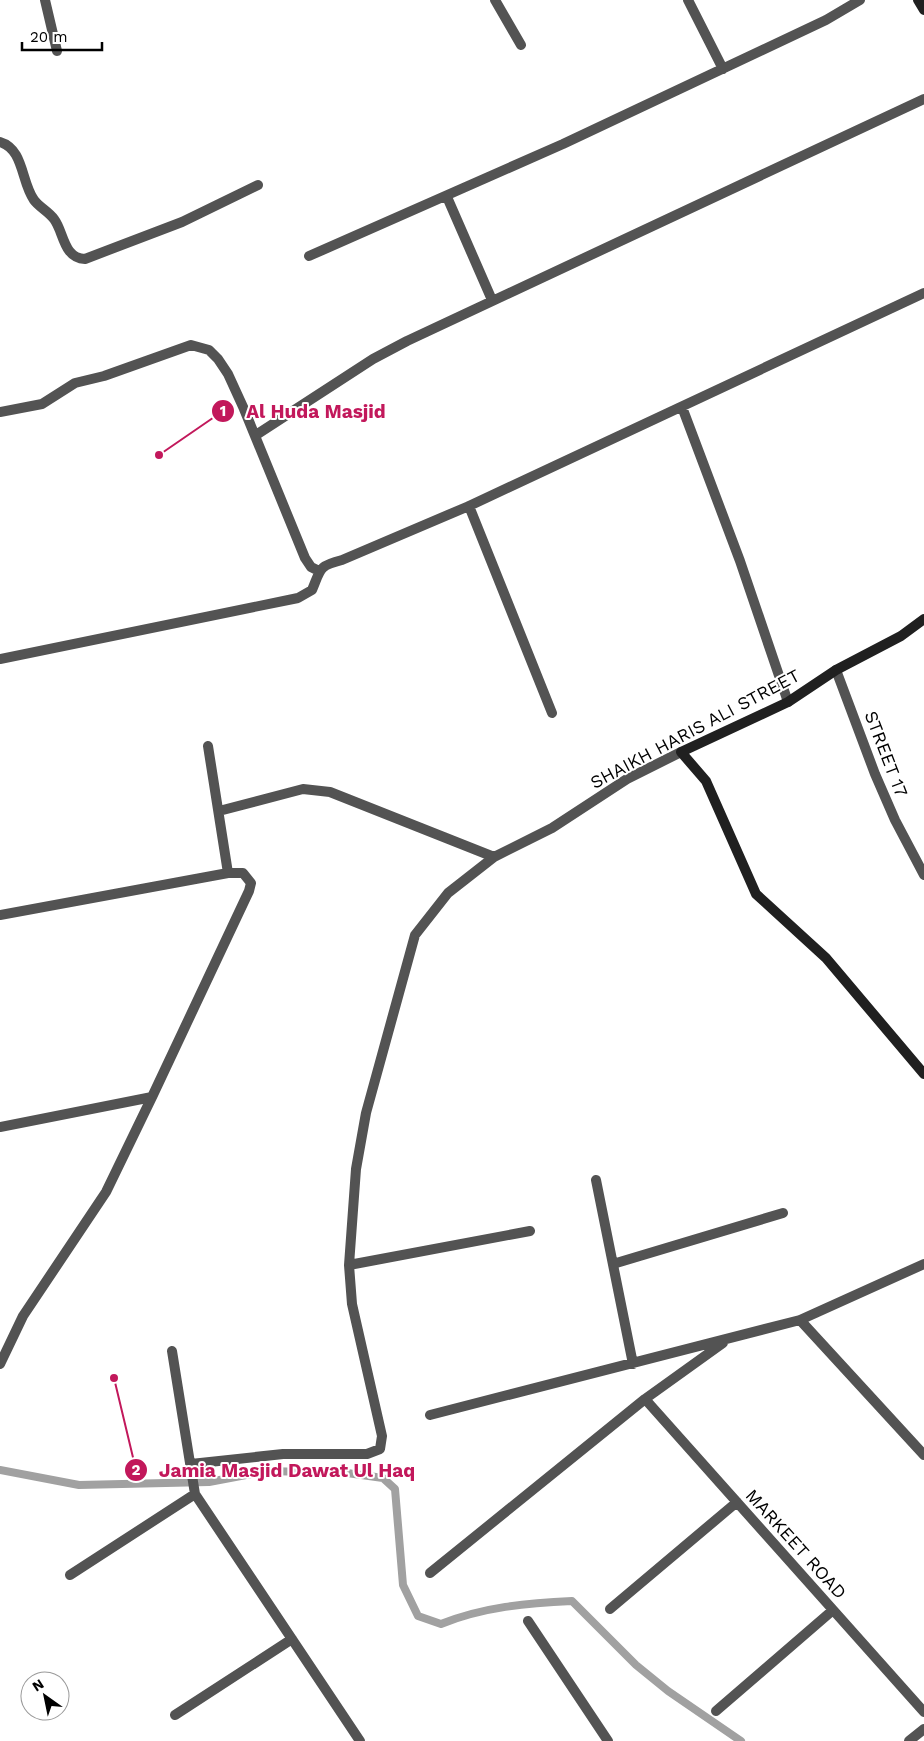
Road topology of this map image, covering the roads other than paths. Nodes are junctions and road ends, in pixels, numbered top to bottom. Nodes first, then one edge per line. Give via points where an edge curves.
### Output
1 (45, 0) edge
2 (495, 0) edge
3 (688, 0) edge
4 (860, 0) edge
5 (918, 0) edge
6 (924, 10) edge
7 (521, 44) dead end
8 (57, 51) dead end
9 (723, 69) junction
10 (924, 99) edge
11 (0, 142) edge
12 (258, 185) dead end
13 (447, 196) junction
14 (309, 256) dead end
15 (924, 293) edge
16 (492, 300) junction
17 (682, 407) junction
18 (0, 412) edge
19 (256, 435) junction
20 (469, 506) junction
21 (319, 571) junction
22 (924, 619) edge
23 (0, 659) edge
24 (836, 670) junction
25 (788, 702) junction
26 (552, 713) dead end
27 (208, 746) dead end
28 (681, 752) junction
29 (219, 811) junction
30 (494, 857) junction
31 (228, 873) junction
32 (924, 875) edge
33 (0, 915) edge
34 (924, 1074) edge
35 (152, 1097) junction
36 (0, 1127) edge
37 (596, 1180) dead end
38 (783, 1213) dead end
39 (530, 1231) dead end
40 (613, 1264) junction
41 (924, 1264) edge
42 (349, 1265) junction
43 (800, 1320) junction
44 (728, 1339) junction
45 (172, 1351) dead end
46 (0, 1364) edge
47 (633, 1364) junction
48 (645, 1399) junction
49 (430, 1415) dead end
50 (924, 1455) edge
51 (191, 1468) junction
52 (195, 1492) junction
53 (737, 1502) junction
54 (430, 1573) dead end
55 (70, 1575) dead end
56 (610, 1609) dead end
57 (833, 1610) junction
58 (528, 1621) dead end
59 (292, 1639) junction
60 (716, 1712) dead end
61 (924, 1712) edge
62 (175, 1715) dead end
63 (924, 1729) edge
64 (360, 1741) edge
65 (608, 1741) edge
66 (909, 1741) edge

1 - 8 street
2 - 7 street
3 - 9 street
4 - 9 street via 826,20
5 - 6 street
9 - 13 street
10 - 16 street
11 - 12 street via 14,150 34,201 55,220 68,249 78,258 85,259 182,222
13 - 14 street
13 - 16 street
15 - 17 street
16 - 19 street via 373,359
17 - 20 street
17 - 25 street via 740,561
18 - 19 street via 42,404 76,383 190,345 209,350 218,359
19 - 21 street via 305,558 311,567
20 - 21 street via 324,566
20 - 26 street
21 - 23 street via 312,590 298,598
22 - 24 street, SHAIKH HARIS ALI STREET via 901,636
24 - 25 street, SHAIKH HARIS ALI STREET
24 - 32 street, STREET 17 via 895,820
25 - 28 street, SHAIKH HARIS ALI STREET
27 - 29 street
28 - 30 street, SHAIKH HARIS ALI STREET via 627,779 552,828
28 - 34 street via 706,781 756,894 826,958
29 - 30 street via 303,789 330,792
29 - 31 street
30 - 42 street, SHAIKH HARIS ALI STREET via 448,893 415,935 366,1113 356,1169
31 - 33 street
31 - 35 street via 243,873 251,883 249,891
35 - 36 street
35 - 46 street via 106,1192 23,1316
37 - 40 street
38 - 40 street
39 - 42 street
40 - 47 street
41 - 43 street
42 - 51 street, SHAIKH HARIS ALI STREET via 352,1304 382,1436 380,1449 367,1454 283,1454
43 - 44 street
43 - 50 street
44 - 47 street
44 - 48 street
45 - 51 street
47 - 49 street
48 - 53 street, MARKEET ROAD
48 - 54 street
51 - 52 street
52 - 55 street
52 - 59 street
53 - 56 street
53 - 57 street, MARKEET ROAD
57 - 60 street
57 - 61 street, MARKEET ROAD
58 - 65 street
59 - 62 street
59 - 64 street
63 - 66 street

